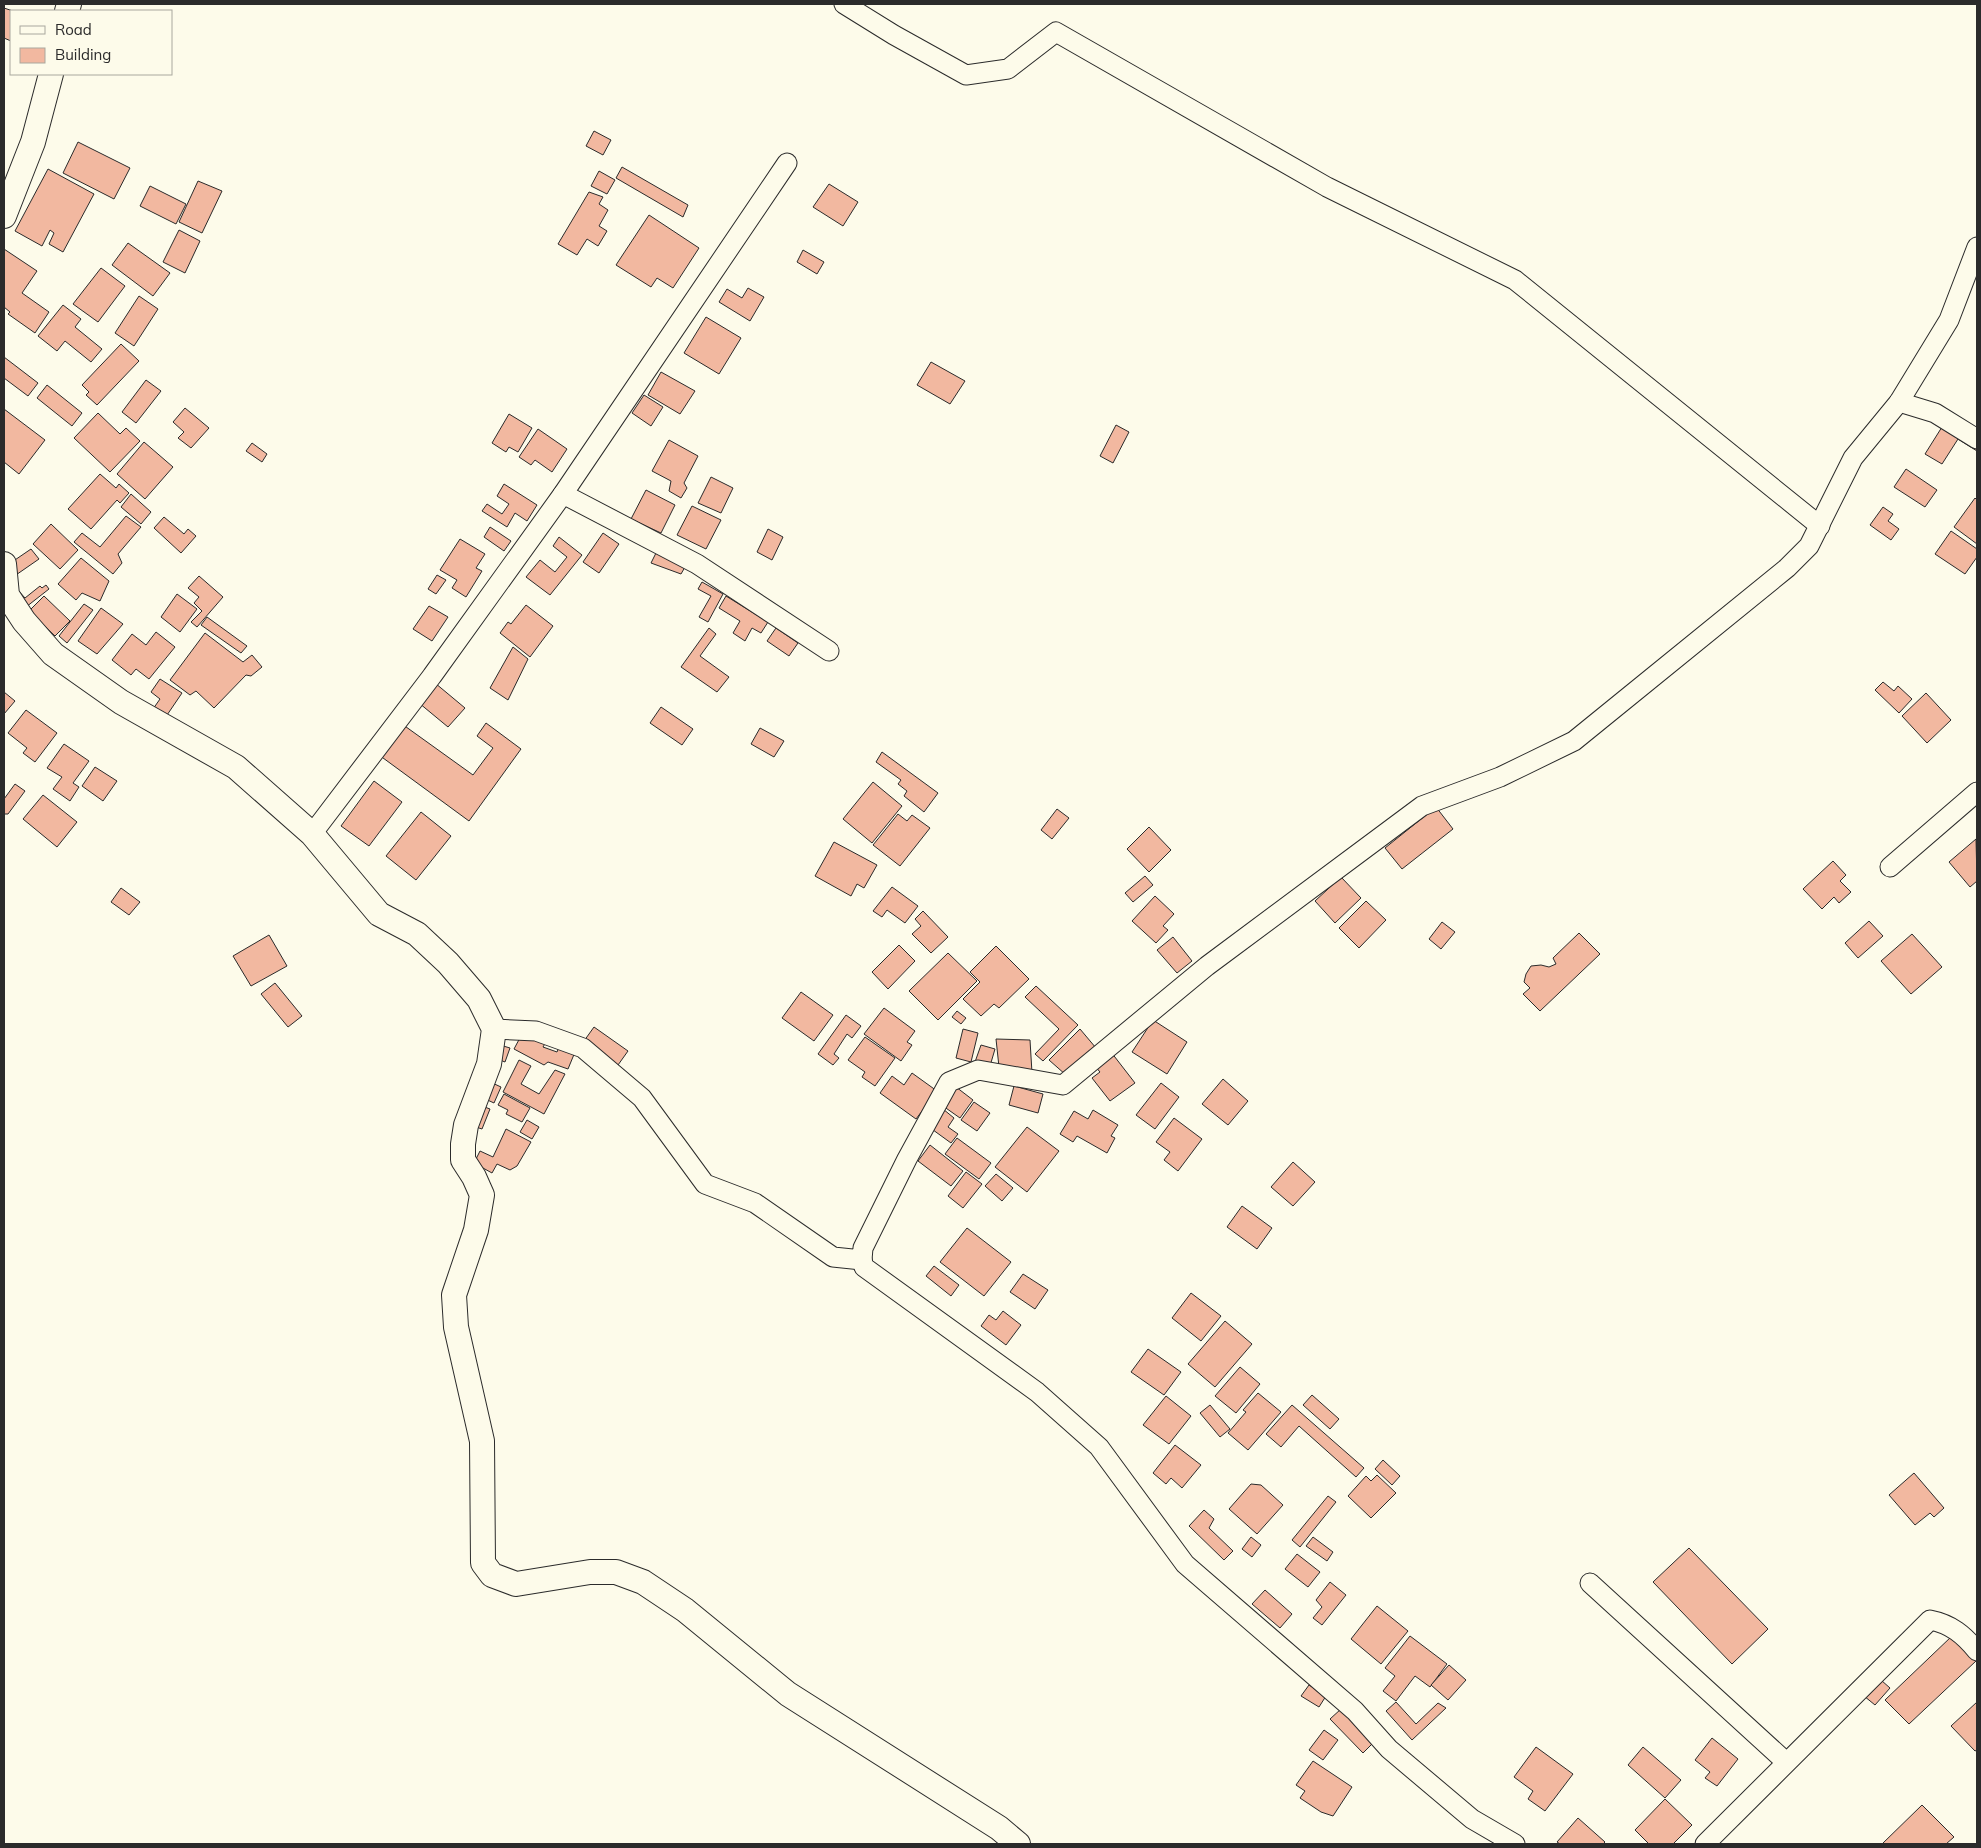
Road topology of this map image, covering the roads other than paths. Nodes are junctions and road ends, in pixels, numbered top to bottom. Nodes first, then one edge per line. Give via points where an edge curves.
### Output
1 (844, 4) edge
2 (51, 75) edge
3 (787, 163) dead end
4 (4, 216) edge
5 (1977, 247) edge
6 (1899, 402) junction
7 (1977, 439) edge
8 (563, 494) junction
9 (1820, 526) junction
10 (4, 564) edge
11 (829, 651) dead end
12 (1977, 792) edge
13 (312, 834) junction
14 (1890, 867) dead end
15 (494, 1029) junction
16 (862, 1260) junction
17 (1590, 1583) dead end
18 (1977, 1651) edge
19 (1786, 1762) junction
20 (1018, 1844) edge
21 (1514, 1844) edge
22 (1705, 1844) edge

1 - 9 street via 966,75 1008,69 1056,32 1327,187 1516,280
2 - 4 street via 33,142
3 - 8 street
5 - 6 street via 1949,320
6 - 7 street via 1935,413
6 - 9 street via 1853,458
8 - 11 street via 697,564
8 - 13 street via 432,676
9 - 16 street via 1809,546 1787,568 1574,741 1500,778 1422,806 1208,966 1062,1085 978,1070 949,1082 863,1248
10 - 13 street via 7,594 24,621 53,654 121,702 236,767
12 - 14 street
13 - 15 street via 380,914 418,934 448,963 480,999
15 - 16 street via 536,1031 583,1048 642,1098 705,1184 756,1203 833,1257
15 - 20 street via 489,1064 466,1125 463,1144 463,1160 482,1195 476,1230 454,1294 456,1327 482,1441 483,1564 492,1574 516,1584 590,1572 616,1572 643,1582 684,1610 788,1694 999,1828
16 - 21 street via 864,1267 1037,1392 1086,1435 1099,1447 1185,1564 1355,1711 1389,1749 1472,1819
17 - 19 street
18 - 19 street via 1964,1635 1941,1622 1930,1620
19 - 22 street

